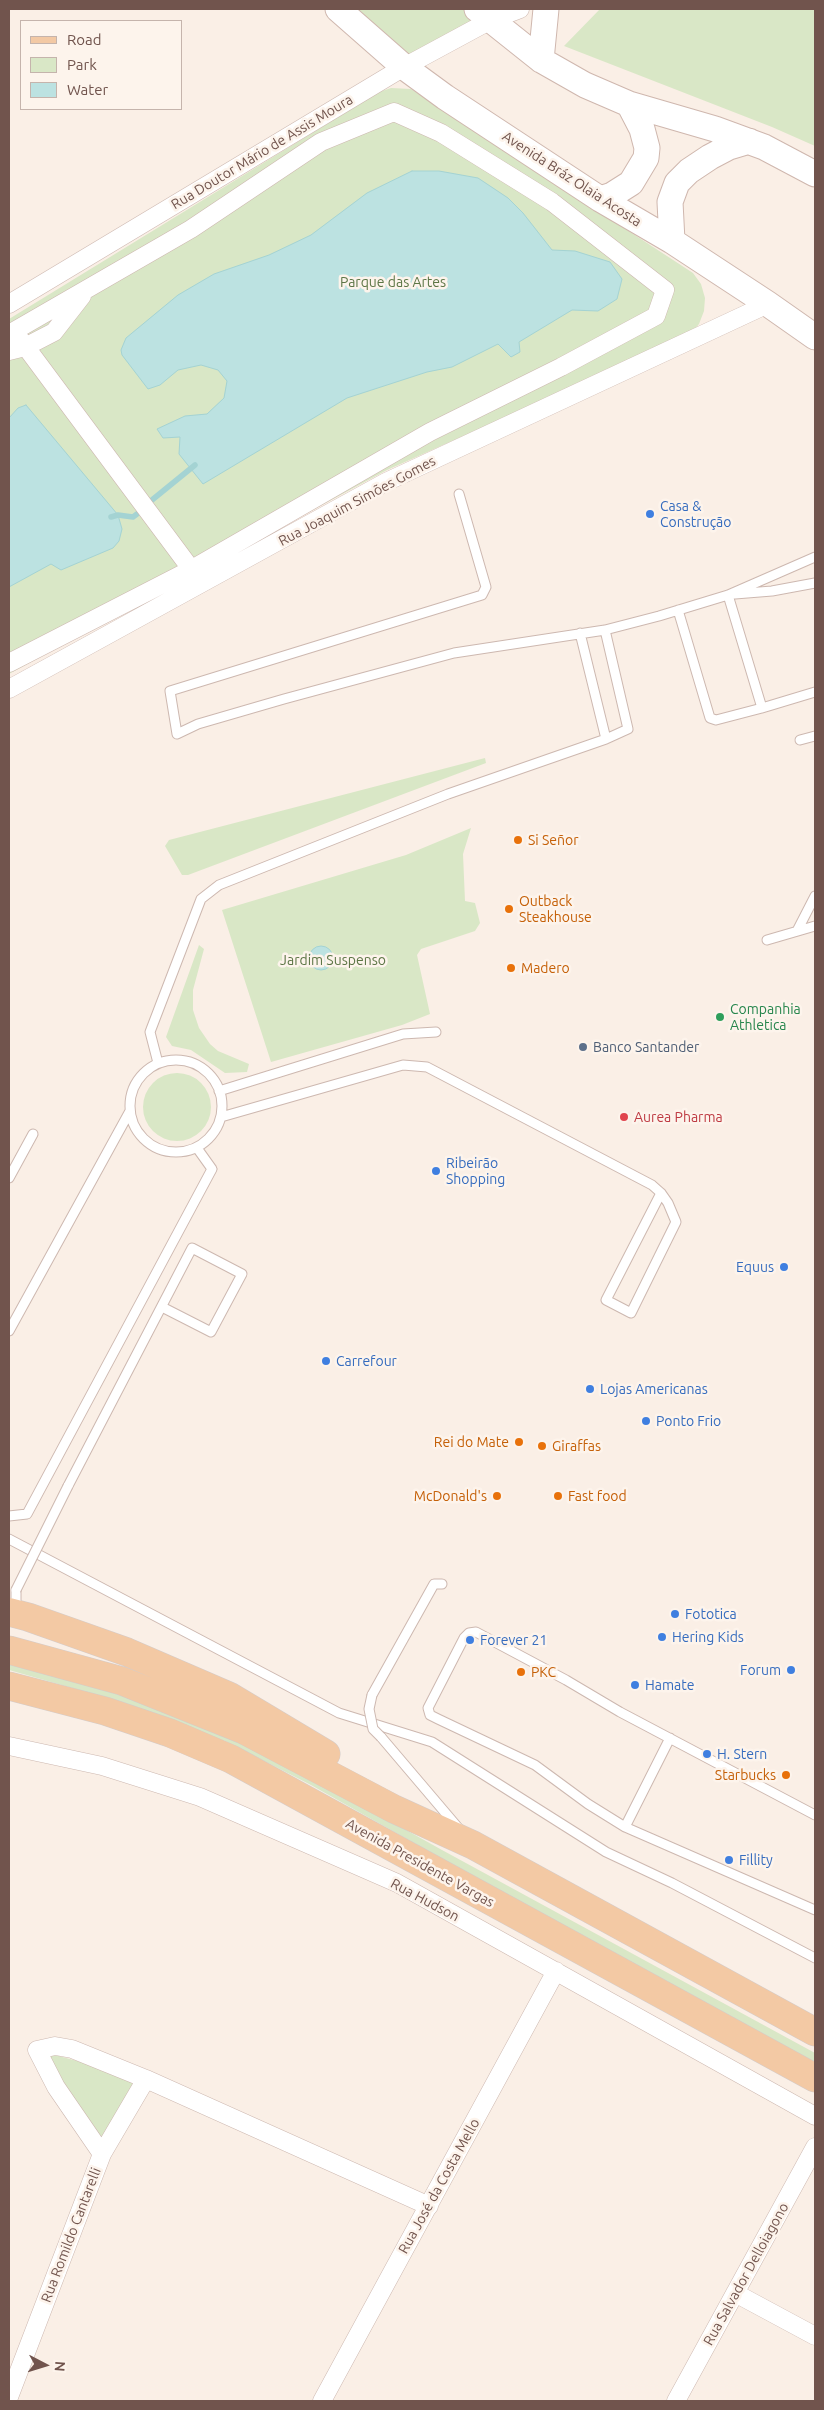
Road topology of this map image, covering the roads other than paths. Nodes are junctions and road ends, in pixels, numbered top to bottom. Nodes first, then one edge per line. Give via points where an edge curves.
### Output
1 (338, 9) edge
2 (520, 9) edge
3 (546, 9) edge
4 (484, 14) edge
5 (541, 60) junction
6 (404, 67) junction
7 (629, 104) junction
8 (750, 141) junction
9 (815, 174) edge
10 (600, 199) junction
11 (672, 241) junction
12 (86, 289) junction
13 (9, 304) edge
14 (768, 304) junction
15 (11, 333) edge
16 (815, 337) edge
17 (17, 349) edge
18 (459, 494) dead end
19 (815, 557) edge
20 (192, 569) junction
21 (815, 583) edge
22 (203, 584) junction
23 (728, 594) junction
24 (678, 610) junction
25 (605, 630) junction
26 (580, 632) junction
27 (9, 663) edge
28 (9, 689) edge
29 (815, 692) edge
30 (762, 708) junction
31 (815, 736) edge
32 (606, 739) junction
33 (800, 740) dead end
34 (815, 896) edge
35 (815, 926) edge
36 (797, 931) junction
37 (767, 940) dead end
38 (436, 1032) dead end
39 (158, 1063) junction
40 (219, 1091) junction
41 (130, 1111) junction
42 (221, 1117) junction
43 (33, 1134) dead end
44 (197, 1148) junction
45 (9, 1178) edge
46 (661, 1193) junction
47 (162, 1307) junction
48 (12, 1317) edge
49 (9, 1331) edge
50 (9, 1508) edge
51 (26, 1514) junction
52 (9, 1516) edge
53 (9, 1539) edge
54 (442, 1584) dead end
55 (18, 1606) edge
56 (9, 1650) edge
57 (9, 1686) edge
58 (670, 1738) junction
59 (9, 1746) edge
60 (394, 1809) junction
61 (815, 1815) edge
62 (625, 1827) junction
63 (473, 1845) junction
64 (815, 1910) edge
65 (815, 1958) edge
66 (556, 1971) junction
67 (815, 2032) edge
68 (815, 2078) edge
69 (146, 2079) junction
70 (815, 2116) edge
71 (815, 2147) edge
72 (102, 2154) junction
73 (429, 2206) junction
74 (735, 2293) junction
75 (815, 2336) edge
76 (9, 2397) edge
77 (322, 2401) edge
78 (676, 2401) edge

1 - 6 street, Avenida Bráz Olaia Acosta
2 - 4 street, Rua Doutor Mário de Assis Moura
3 - 5 street
4 - 5 street
4 - 6 street, Rua Doutor Mário de Assis Moura
5 - 7 street
6 - 10 street, Avenida Bráz Olaia Acosta
6 - 13 street, Rua Doutor Mário de Assis Moura
7 - 8 street
7 - 10 street via 642,128 646,158 631,183
8 - 9 street
8 - 11 street via 710,156 677,184 669,211
10 - 11 street, Avenida Bráz Olaia Acosta
11 - 14 street, Avenida Bráz Olaia Acosta
12 - 15 street
12 - 17 street via 54,332
12 - 20 street via 191,229 321,142 394,112 441,133 552,202 666,290 656,316 430,432
14 - 16 street, Avenida Bráz Olaia Acosta
14 - 22 street, Rua Joaquim Simões Gomes via 386,482
15 - 17 street
17 - 20 street
18 - 26 lane via 486,587 482,595 170,691 177,734 198,724 454,653
19 - 23 lane
20 - 22 street
20 - 27 street
21 - 23 lane via 772,591
22 - 28 street, Rua Joaquim Simões Gomes
23 - 24 lane
23 - 30 lane
24 - 25 lane
24 - 30 lane via 710,718 716,720
25 - 26 lane
25 - 32 lane via 628,729
26 - 32 lane
29 - 30 lane
31 - 33 lane
32 - 39 lane via 448,794 219,885 201,899 150,1032
34 - 36 lane
35 - 36 lane
36 - 37 lane
38 - 40 lane via 403,1034
39 - 40 lane via 188,1061 212,1078
39 - 41 lane via 136,1082 130,1096
40 - 42 lane
41 - 44 lane via 142,1138 154,1147 175,1152
41 - 48 lane
42 - 44 lane via 208,1140
42 - 46 lane via 403,1065 427,1067 652,1185
43 - 45 lane
44 - 51 lane via 212,1170
46 - 46 lane via 676,1222 631,1313 606,1300
47 - 47 lane via 192,1248 242,1274 211,1332
47 - 55 lane, bridge via 68,1486
48 - 49 lane
50 - 51 lane
51 - 52 lane
53 - 65 lane via 339,1713 432,1742 606,1852
54 - 63 lane, bridge via 434,1584 372,1695 370,1709 373,1729
55 - 60 main road via 229,1696 388,1791
56 - 60 main road via 122,1681 187,1706 244,1730
57 - 68 main road, Avenida Presidente Vargas via 105,1711 170,1733 230,1759
58 - 61 lane
58 - 62 lane
58 - 62 lane via 476,1632 464,1638 428,1708 430,1715 536,1765
59 - 66 street, Rua Hudson via 102,1766 200,1797 397,1883
60 - 63 main road
62 - 64 lane
63 - 67 main road
66 - 70 street, Rua Hudson
66 - 73 street, Rua José da Costa Mello
69 - 72 street, Rua Romildo Cantarelli
69 - 72 street via 72,2049 55,2046 37,2050 56,2087
69 - 73 street
71 - 74 street, Rua Salvador Delloiagono
72 - 76 street, Rua Romildo Cantarelli
73 - 77 street, Rua José da Costa Mello
74 - 75 street
74 - 78 street, Rua Salvador Delloiagono

